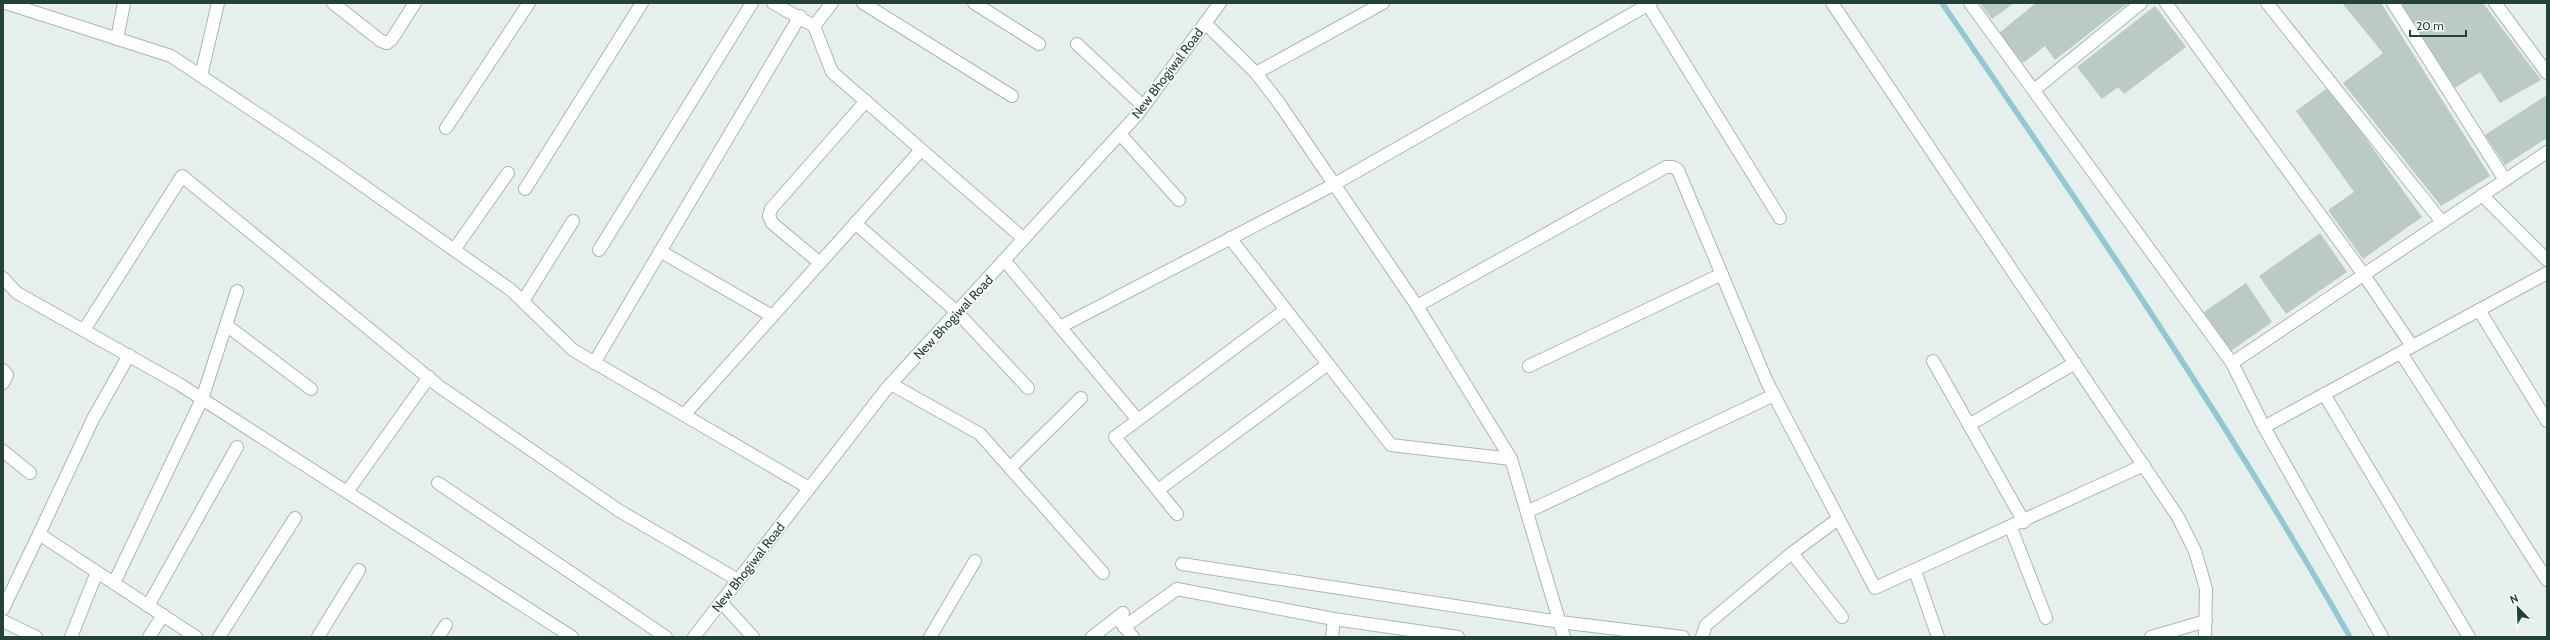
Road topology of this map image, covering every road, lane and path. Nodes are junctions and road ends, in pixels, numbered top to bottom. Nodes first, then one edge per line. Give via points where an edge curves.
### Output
1 (6, 3) edge
2 (124, 3) edge
3 (218, 3) edge
4 (333, 3) edge
5 (415, 3) edge
6 (529, 3) edge
7 (642, 3) edge
8 (752, 3) edge
9 (774, 3) edge
10 (832, 3) edge
11 (863, 3) edge
12 (974, 3) edge
13 (1220, 3) edge
14 (1359, 3) edge
15 (1383, 3) edge
16 (1832, 3) edge
17 (1970, 3) edge
18 (2141, 3) edge
19 (2166, 3) edge
20 (2267, 3) edge
21 (2393, 3) edge
22 (2495, 3) edge
23 (1649, 4) edge
24 (1365, 13) junction
25 (800, 16) junction
26 (1204, 23) junction
27 (814, 26) junction
28 (117, 38) junction
29 (1038, 44) dead end
30 (1077, 44) dead end
31 (1256, 73) junction
32 (2547, 73) edge
33 (201, 76) junction
34 (2034, 90) junction
35 (1012, 96) dead end
36 (866, 101) junction
37 (1143, 106) junction
38 (446, 128) dead end
39 (1120, 134) junction
40 (921, 150) junction
41 (2547, 152) edge
42 (508, 173) dead end
43 (2505, 180) junction
44 (1333, 185) junction
45 (525, 189) dead end
46 (2482, 196) junction
47 (1179, 200) dead end
48 (1780, 218) dead end
49 (573, 221) dead end
50 (2442, 222) junction
51 (855, 223) junction
52 (1230, 238) junction
53 (1024, 240) junction
54 (454, 250) junction
55 (599, 250) dead end
56 (660, 251) junction
57 (2547, 260) edge
58 (1005, 261) junction
59 (820, 263) junction
60 (2547, 273) edge
61 (1722, 274) junction
62 (2364, 274) junction
63 (3, 278) edge
64 (237, 291) dead end
65 (523, 301) junction
66 (1417, 306) junction
67 (1285, 310) junction
68 (2479, 310) junction
69 (957, 312) junction
70 (772, 316) junction
71 (226, 324) junction
72 (1060, 327) junction
73 (84, 330) junction
74 (2412, 346) junction
75 (2401, 353) junction
76 (129, 355) junction
77 (1933, 361) dead end
78 (594, 363) junction
79 (2075, 363) junction
80 (2232, 363) junction
81 (1328, 364) junction
82 (1529, 366) dead end
83 (3, 370) edge
84 (429, 377) junction
85 (3, 383) edge
86 (891, 384) junction
87 (1028, 388) dead end
88 (310, 389) dead end
89 (2324, 394) junction
90 (1774, 395) junction
91 (1081, 398) dead end
92 (202, 399) junction
93 (684, 415) junction
94 (1137, 419) junction
95 (2547, 421) edge
96 (1969, 425) junction
97 (2264, 427) junction
98 (237, 447) dead end
99 (3, 452) edge
100 (1511, 459) junction
101 (2144, 465) junction
102 (1010, 468) junction
103 (30, 473) dead end
104 (438, 483) dead end
105 (809, 488) junction
106 (1158, 490) junction
107 (347, 492) junction
108 (1527, 512) junction
109 (1177, 514) dead end
110 (295, 518) dead end
111 (1838, 519) junction
112 (2024, 522) junction
113 (2011, 528) junction
114 (39, 534) junction
115 (1792, 553) junction
116 (975, 561) dead end
117 (1182, 564) dead end
118 (359, 570) dead end
119 (1915, 571) junction
120 (97, 572) junction
121 (1103, 573) dead end
122 (738, 580) junction
123 (2547, 580) edge
124 (114, 583) junction
125 (721, 602) junction
126 (148, 606) junction
127 (3, 609) edge
128 (163, 615) junction
129 (1842, 616) dead end
130 (2046, 618) dead end
131 (1121, 619) junction
132 (1334, 619) junction
133 (3, 621) edge
134 (2206, 621) junction
135 (1560, 622) junction
136 (446, 625) dead end
137 (36, 637) edge
138 (71, 637) edge
139 (149, 637) edge
140 (196, 637) edge
141 (219, 637) edge
142 (318, 637) edge
143 (438, 637) edge
144 (572, 637) edge
145 (666, 637) edge
146 (694, 637) edge
147 (753, 637) edge
148 (930, 637) edge
149 (1092, 637) edge
150 (1133, 637) edge
151 (1332, 637) edge
152 (1458, 637) edge
153 (1564, 637) edge
154 (1683, 637) edge
155 (1702, 637) edge
156 (1938, 637) edge
157 (2151, 637) edge
158 (2205, 637) edge
159 (2382, 637) edge
160 (2470, 637) edge

1 - 28 street
2 - 28 street
3 - 33 street
4 - 5 street via 387,43
6 - 38 street
7 - 45 street
8 - 55 street
9 - 25 street
10 - 27 street
11 - 35 street
12 - 29 street
13 - 26 street, New Bhogiwal Road
14 - 24 street
15 - 24 street
16 - 79 street
17 - 34 street
18 - 34 street
19 - 62 street
20 - 50 street
21 - 43 street
22 - 32 street
23 - 44 street
23 - 48 street
24 - 31 street
25 - 27 street
25 - 56 street
26 - 31 street
26 - 37 street, New Bhogiwal Road
27 - 36 street via 832,72
28 - 33 street via 171,56
30 - 37 street
31 - 44 street
33 - 54 street
34 - 80 street
36 - 40 street
36 - 59 street via 771,209 769,216 772,223
37 - 39 street, New Bhogiwal Road
39 - 47 street
39 - 53 street, New Bhogiwal Road
40 - 51 street
40 - 53 street
41 - 43 street
42 - 54 street
43 - 46 street
44 - 52 street
44 - 66 street
46 - 50 street
46 - 57 street
49 - 65 street
50 - 62 street
51 - 59 street
51 - 69 street
52 - 67 street
52 - 72 street
53 - 58 street, New Bhogiwal Road
54 - 65 street
56 - 70 street
56 - 78 street
58 - 69 street, New Bhogiwal Road
58 - 72 street
59 - 70 street
60 - 68 street
61 - 66 street via 1678,170 1666,167
61 - 82 street
61 - 90 street
62 - 74 street
62 - 80 street
63 - 73 street via 17,293
64 - 71 street
65 - 78 street via 572,350
66 - 100 street
67 - 81 street
67 - 94 street
68 - 74 street
68 - 95 street
69 - 86 street, New Bhogiwal Road
69 - 87 street
70 - 93 street
71 - 88 street
71 - 92 street
72 - 94 street
73 - 76 street
73 - 84 street via 182,176
74 - 75 street
75 - 89 street
75 - 123 street
76 - 92 street
76 - 114 street via 93,419
77 - 96 street
78 - 93 street
79 - 96 street
79 - 101 street
80 - 97 street
81 - 100 street via 1391,445
81 - 106 street
83 - 85 street via 7,375
84 - 107 street
84 - 122 street via 618,510
86 - 102 street via 980,434
86 - 105 street, New Bhogiwal Road
89 - 97 street
89 - 160 street
90 - 108 street
90 - 111 street
91 - 102 street
92 - 107 street
92 - 124 street
93 - 105 street
94 - 106 street via 1115,437
96 - 112 street
97 - 159 street
98 - 126 street
99 - 103 street
100 - 108 street
101 - 112 street
101 - 134 street via 2178,517 2195,551 2206,589
102 - 121 street
104 - 145 street
105 - 122 street, New Bhogiwal Road
106 - 109 street
107 - 144 street
108 - 135 street
110 - 141 street
111 - 115 street
111 - 119 street via 1875,588
112 - 113 street
113 - 119 street
113 - 130 street
114 - 120 street
114 - 127 street
115 - 129 street
115 - 155 street via 1706,625
116 - 148 street
117 - 135 street
118 - 142 street
119 - 156 street
120 - 124 street
120 - 138 street
122 - 125 street, New Bhogiwal Road
124 - 126 street
125 - 146 street, New Bhogiwal Road
125 - 147 street
126 - 128 street
128 - 139 street
128 - 140 street
131 - 132 street via 1177,589
131 - 149 street
131 - 150 street
132 - 151 street
132 - 152 street
133 - 137 street
134 - 157 street
134 - 158 street
135 - 153 street
135 - 154 street
136 - 143 street

